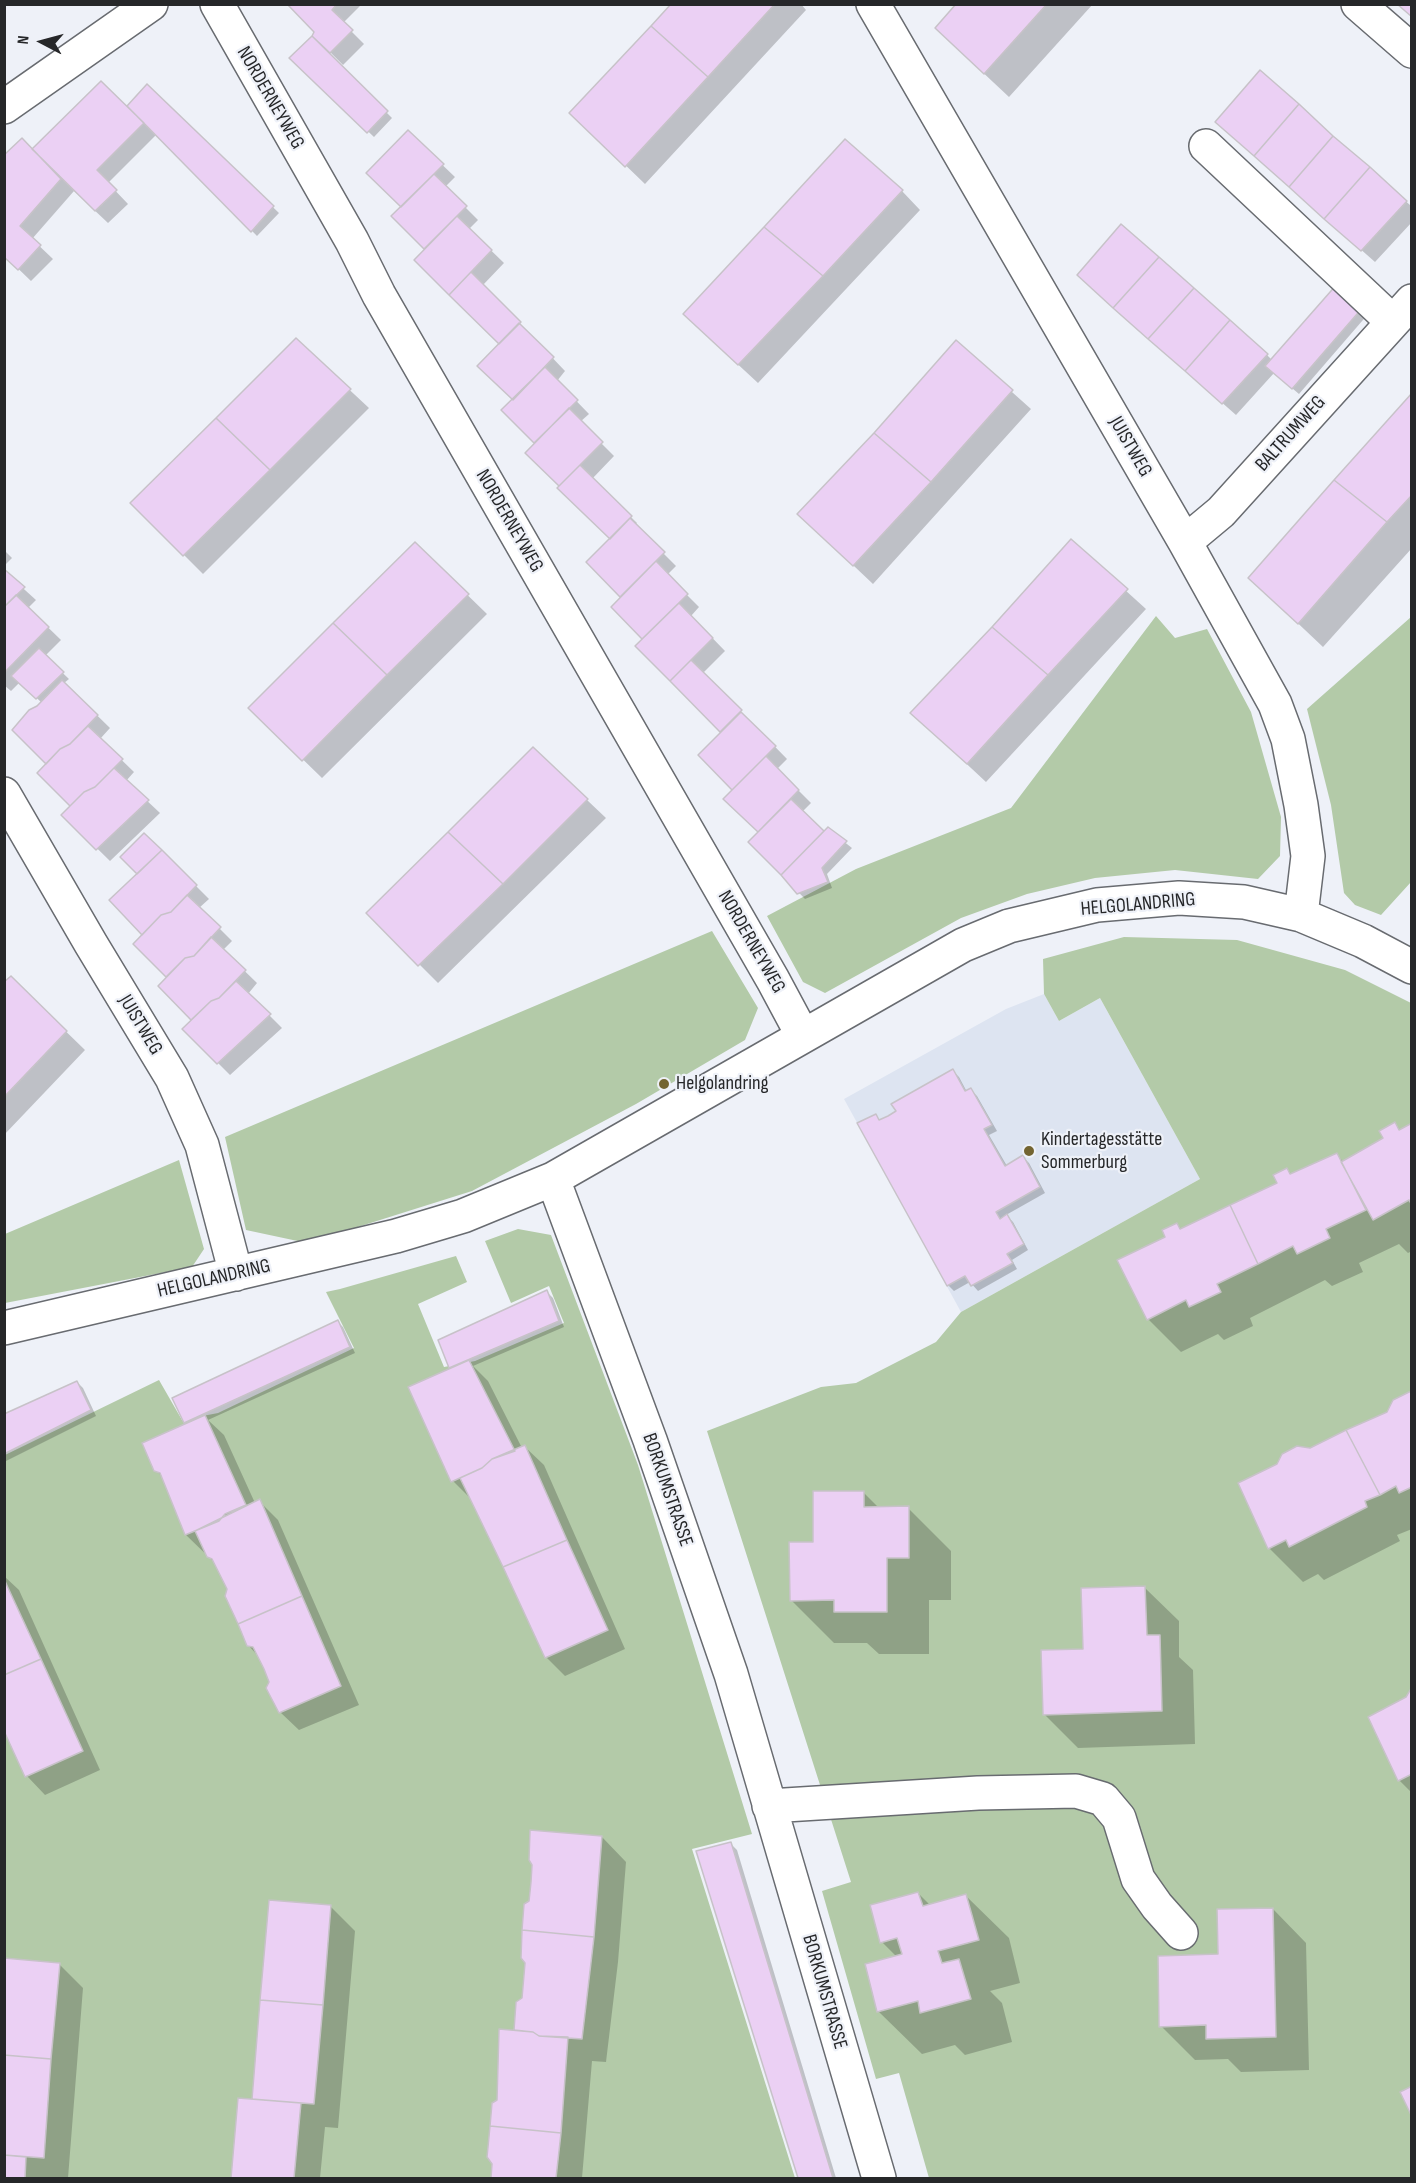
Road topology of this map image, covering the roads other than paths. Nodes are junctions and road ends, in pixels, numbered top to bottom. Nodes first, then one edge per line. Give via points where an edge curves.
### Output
1 (151, 4) edge
2 (217, 4) edge
3 (873, 4) edge
4 (1358, 4) edge
5 (1412, 51) edge
6 (4, 106) edge
7 (1206, 146) dead end
8 (1402, 312) edge
9 (1185, 542) junction
10 (4, 794) edge
11 (1301, 915) junction
12 (1412, 967) edge
13 (803, 1036) junction
14 (553, 1179) junction
15 (236, 1274) junction
16 (4, 1328) edge
17 (769, 1806) junction
18 (1181, 1933) dead end
19 (879, 2178) edge

1 - 6 street
2 - 13 street, NORDERNEYWEG
3 - 9 street, JUISTWEG
4 - 5 street
7 - 8 street, BALTRUMWEG
8 - 9 street, BALTRUMWEG via 1221,512
9 - 11 street, JUISTWEG via 1275,704 1288,739 1308,856
10 - 15 street, JUISTWEG via 172,1078 202,1145
11 - 12 street, HELGOLANDRING
11 - 13 street, HELGOLANDRING via 1244,902 1179,898 1097,905 1009,926 963,945
13 - 14 street, HELGOLANDRING
14 - 15 street, HELGOLANDRING via 463,1216 407,1233
14 - 17 street, BORKUMSTRASSE via 731,1674
15 - 16 street, HELGOLANDRING
17 - 18 street via 978,1793 1076,1791 1103,1799 1119,1818 1138,1879
17 - 19 street, BORKUMSTRASSE

